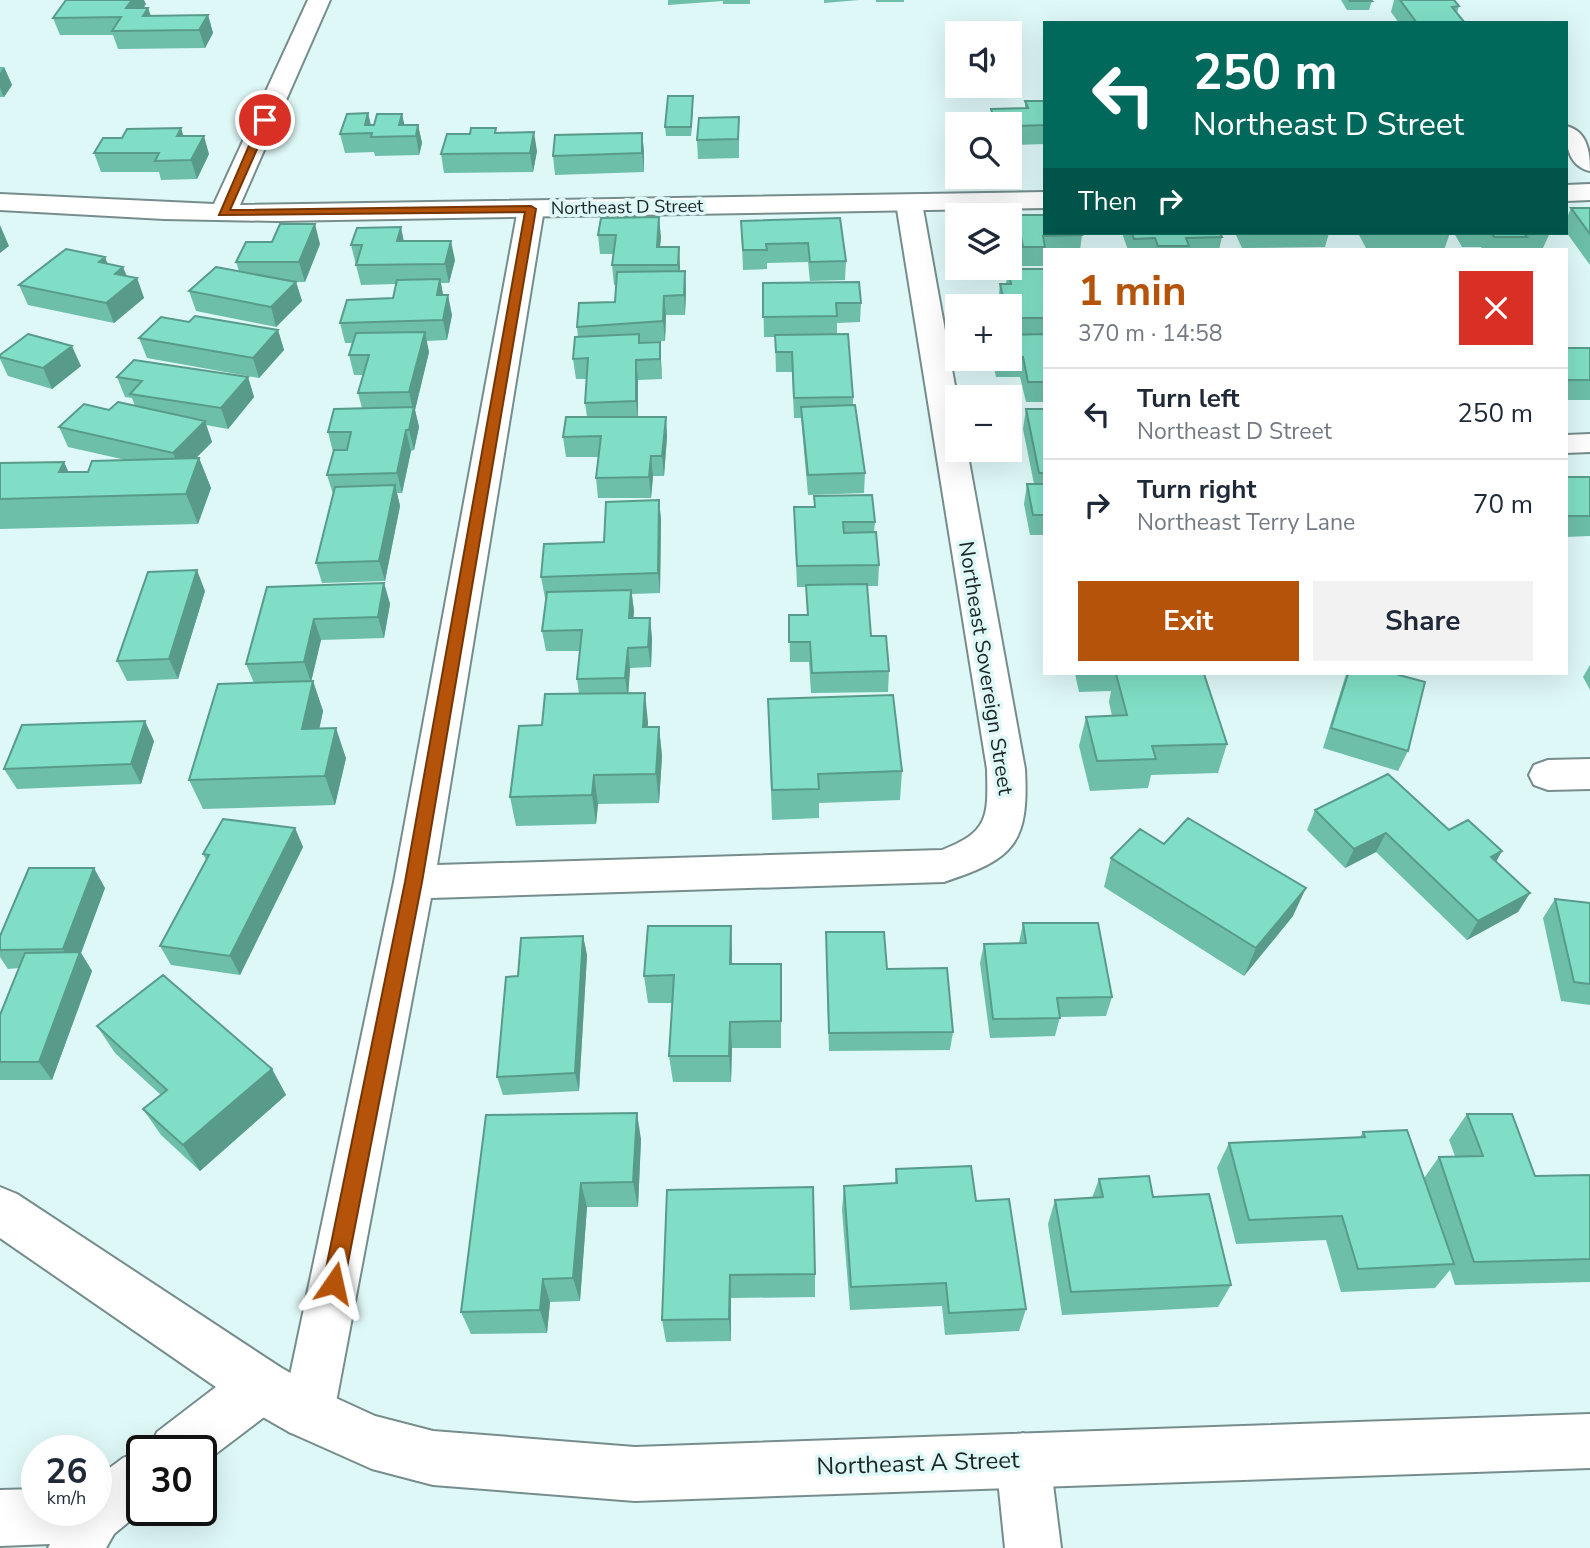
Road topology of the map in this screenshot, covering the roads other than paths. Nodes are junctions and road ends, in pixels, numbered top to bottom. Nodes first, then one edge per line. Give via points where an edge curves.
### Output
1 (319, 0) edge
2 (1568, 136) edge
3 (1590, 164) edge
4 (1568, 192) edge
5 (1590, 192) edge
6 (0, 201) edge
7 (1043, 201) edge
8 (909, 202) junction
9 (531, 209) junction
10 (223, 213) junction
11 (1590, 443) edge
12 (1568, 444) edge
13 (1590, 774) edge
14 (1548, 775) dead end
15 (414, 882) junction
16 (0, 1210) edge
17 (261, 1386) junction
18 (308, 1413) junction
19 (197, 1435) edge
20 (1590, 1441) edge
21 (1023, 1460) junction
22 (126, 1492) edge
23 (0, 1518) edge
24 (85, 1531) edge
25 (1033, 1548) edge

1 - 10 street
2 - 3 street
4 - 5 street
6 - 10 street, Northeast D Street
7 - 8 street, Northeast D Street
8 - 9 street, Northeast D Street
8 - 15 street, Northeast Sovereign Street via 1006,769 1008,810 1001,835 980,853 944,866
9 - 10 street, Northeast D Street
9 - 15 street
11 - 12 street
13 - 14 street
15 - 18 street
16 - 17 street, Northeast A Street
17 - 18 street, Northeast A Street
17 - 19 street
18 - 21 street, Northeast A Street via 372,1442 433,1458 518,1467 635,1474
20 - 21 street, Northeast A Street
21 - 25 street
22 - 24 street
23 - 24 street

